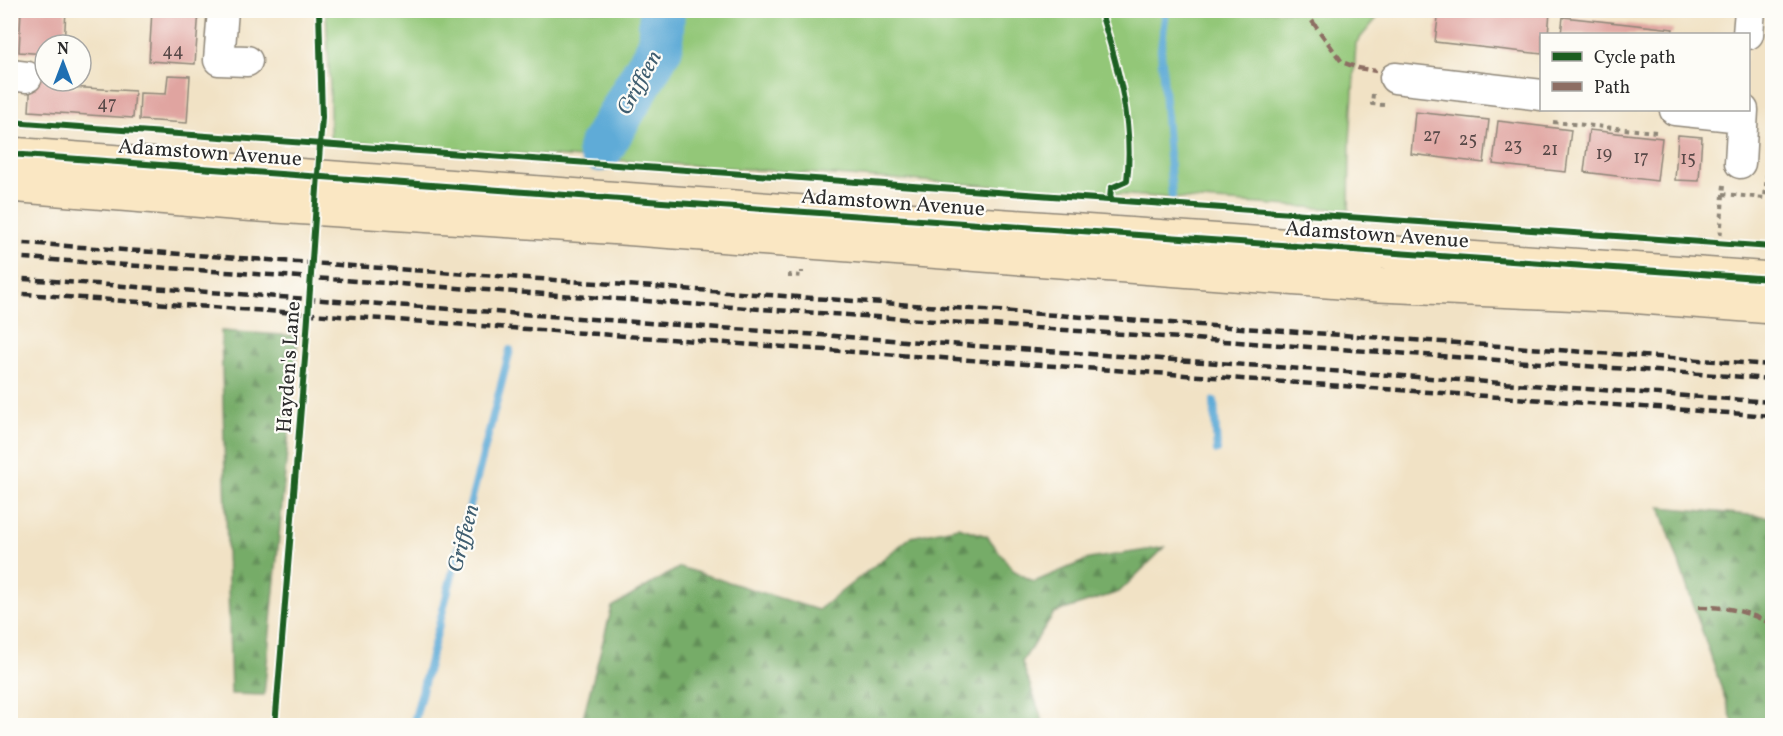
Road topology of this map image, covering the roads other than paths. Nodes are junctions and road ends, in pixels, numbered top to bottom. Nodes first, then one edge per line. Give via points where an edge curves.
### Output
1 (222, 10) edge
2 (1750, 10) edge
3 (1748, 33) edge
4 (248, 61) dead end
5 (1395, 78) dead end
6 (1540, 95) edge
7 (1697, 111) edge
8 (1742, 113) edge
9 (10, 154) edge
10 (1740, 163) dead end
11 (10, 185) edge
12 (1773, 279) edge
13 (1773, 307) edge

1 - 4 street via 219,60
2 - 3 street
5 - 6 street
7 - 8 street
8 - 10 street
9 - 12 street, Adamstown Avenue
11 - 13 street via 1380,285

